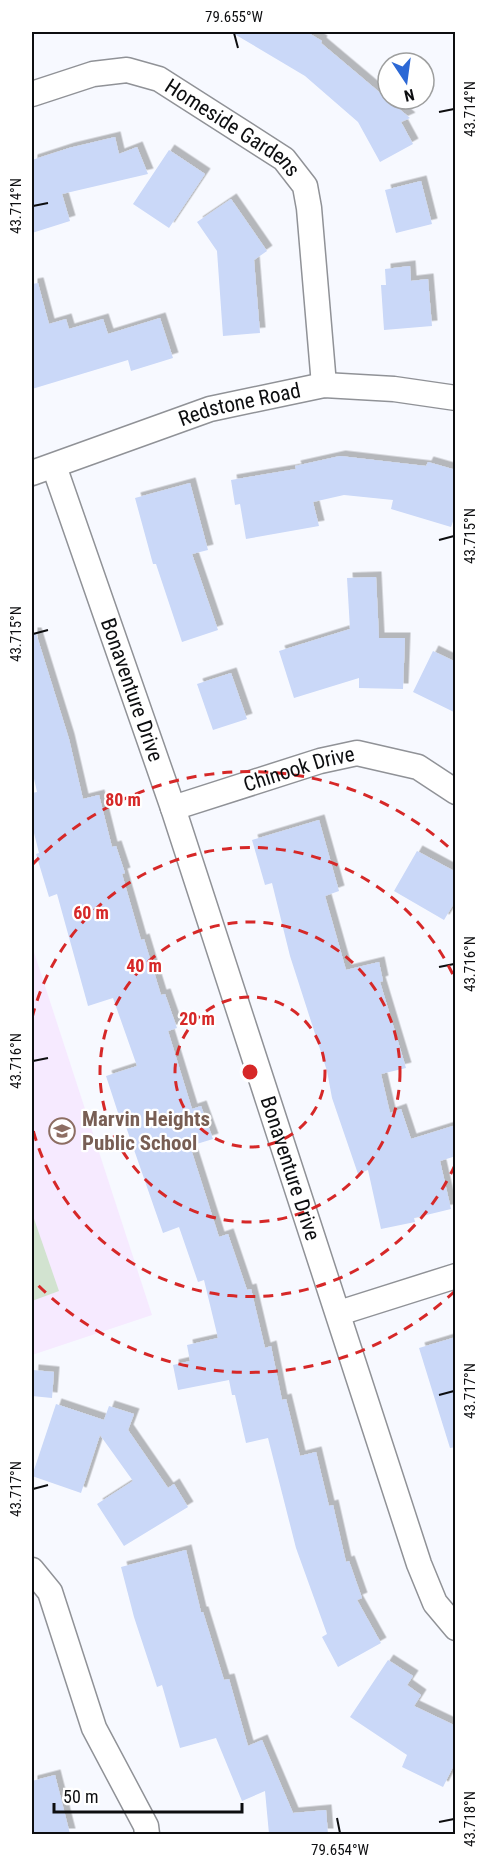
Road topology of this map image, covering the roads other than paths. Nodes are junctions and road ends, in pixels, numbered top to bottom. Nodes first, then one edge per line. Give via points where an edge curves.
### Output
1 (32, 94) edge
2 (324, 385) junction
3 (456, 398) edge
4 (43, 469) edge
5 (456, 792) edge
6 (173, 808) junction
7 (456, 1276) edge
8 (339, 1313) junction
9 (32, 1570) edge
10 (456, 1628) edge
11 (147, 1834) edge

1 - 2 street, Homeside Gardens via 93,74 127,70 159,79 284,159 305,186 309,208
2 - 3 street, Redstone Road
2 - 4 street, Redstone Road via 210,409
4 - 6 street, Bonaventure Drive
5 - 6 street, Chinook Drive via 417,767 357,753
6 - 8 street, Bonaventure Drive
7 - 8 street
8 - 10 street, Bonaventure Drive via 419,1564 435,1603
9 - 11 street via 50,1592 94,1728

